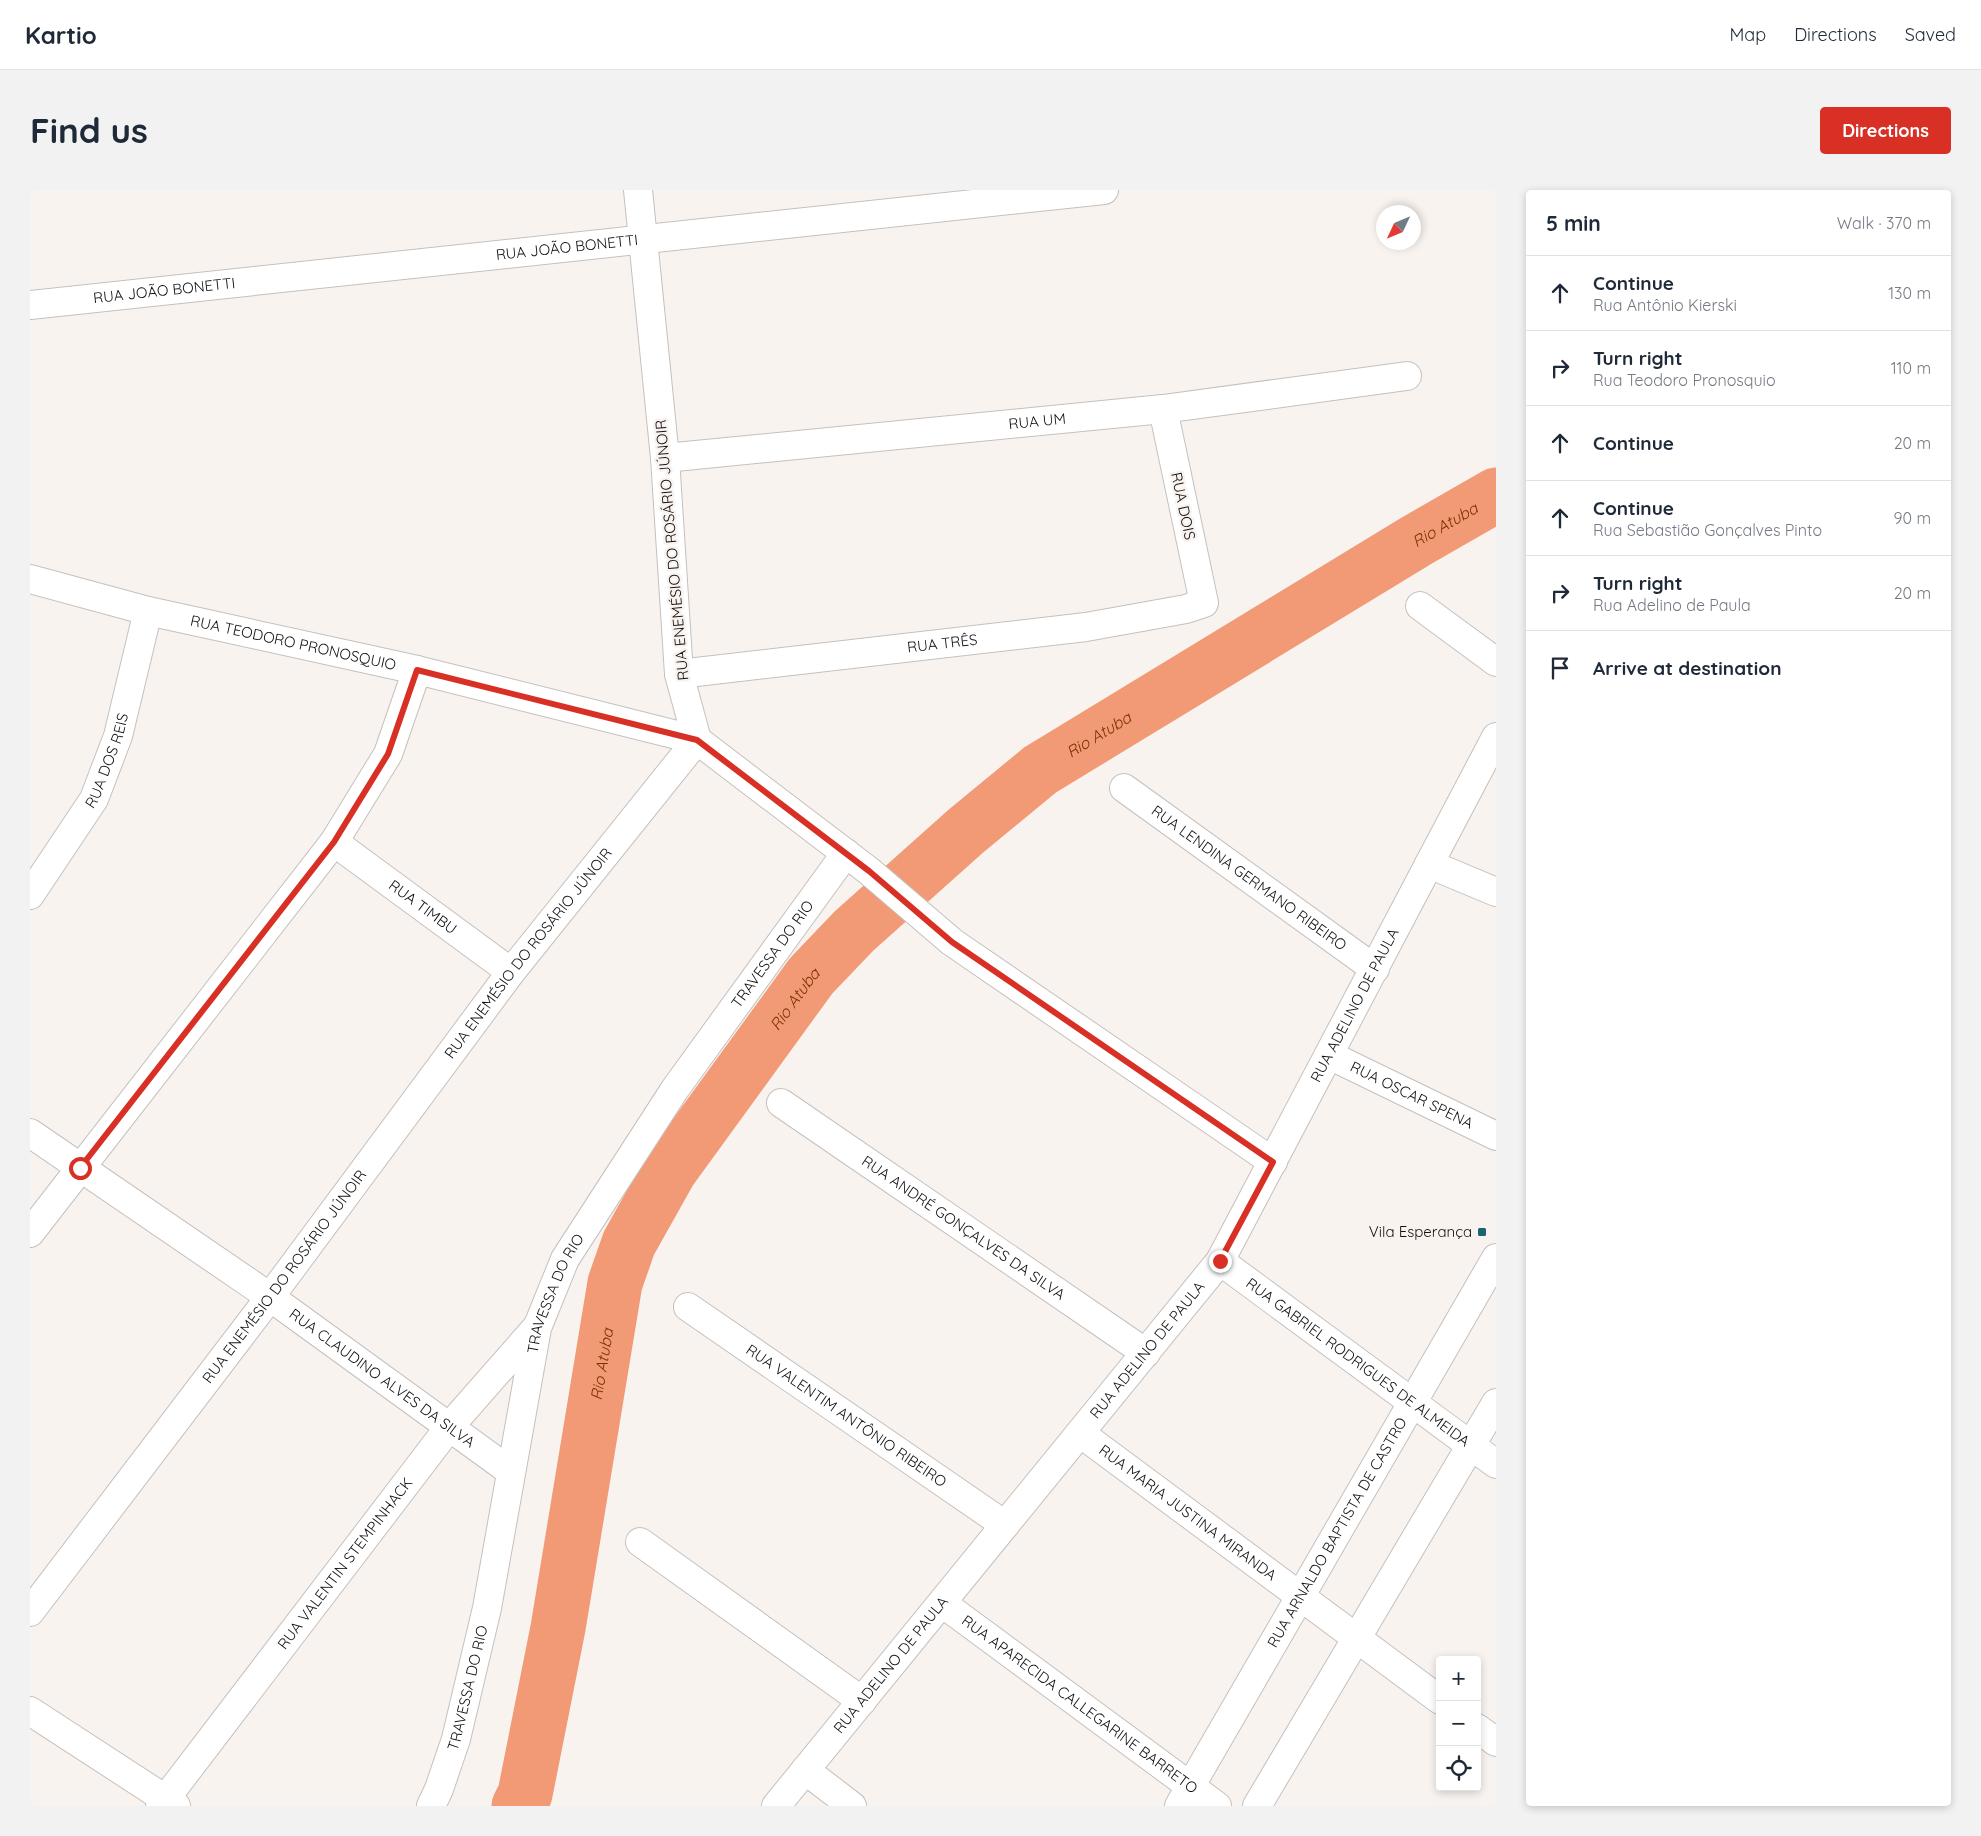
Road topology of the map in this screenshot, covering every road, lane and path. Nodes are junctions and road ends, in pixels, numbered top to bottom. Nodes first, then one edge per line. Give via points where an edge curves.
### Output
1 (638, 190) edge
2 (1104, 190) edge
3 (643, 239) junction
4 (30, 305) edge
5 (1407, 376) dead end
6 (1163, 408) junction
7 (665, 458) junction
8 (30, 578) edge
9 (1204, 603) joint
10 (1420, 606) dead end
11 (148, 611) junction
12 (1496, 662) edge
13 (417, 670) junction
14 (679, 674) junction
15 (1496, 738) edge
16 (697, 740) junction
17 (1124, 788) dead end
18 (334, 842) junction
19 (846, 853) junction
20 (1429, 864) junction
21 (1496, 892) edge
22 (30, 895) edge
23 (1375, 968) junction
24 (511, 972) junction
25 (1329, 1055) junction
26 (782, 1103) dead end
27 (30, 1133) edge
28 (1496, 1136) edge
29 (1273, 1162) junction
30 (80, 1168) junction
31 (30, 1233) edge
32 (1496, 1258) edge
33 (1220, 1261) junction
34 (270, 1297) junction
35 (688, 1307) dead end
36 (537, 1328) junction
37 (1146, 1353) junction
38 (1412, 1402) junction
39 (1496, 1403) edge
40 (450, 1426) junction
41 (1080, 1433) junction
42 (1471, 1445) junction
43 (1496, 1464) edge
44 (510, 1471) junction
45 (1005, 1525) junction
46 (640, 1542) dead end
47 (1300, 1597) junction
48 (942, 1603) junction
49 (30, 1612) edge
50 (1356, 1639) junction
51 (1436, 1697) edge
52 (862, 1701) junction
53 (30, 1711) edge
54 (1481, 1731) edge
55 (1496, 1742) edge
56 (805, 1770) junction
57 (1185, 1796) edge
58 (167, 1804) edge
59 (431, 1806) edge
60 (776, 1806) edge
61 (852, 1806) edge
62 (1217, 1806) edge
63 (1258, 1806) edge

1 - 3 street, RUA ENEMÉSIO DO ROSÁRIO JÚNOIR
2 - 3 street, RUA JOÃO BONETTI
3 - 4 street, RUA JOÃO BONETTI
3 - 7 street, RUA ENEMÉSIO DO ROSÁRIO JÚNOIR
5 - 6 street, RUA UM
6 - 7 street, RUA UM
6 - 9 street, RUA DOIS
7 - 14 street, RUA ENEMÉSIO DO ROSÁRIO JÚNOIR
8 - 11 street, RUA TEODORO PRONOSQUIO
9 - 14 street, RUA TRÊS via 1086,627
10 - 12 street
11 - 13 street, RUA TEODORO PRONOSQUIO
11 - 22 street, RUA DOS REIS via 118,736 94,800
13 - 16 street, RUA TEODORO PRONOSQUIO
13 - 18 street via 388,754
14 - 16 street, RUA ENEMÉSIO DO ROSÁRIO JÚNOIR
15 - 20 street, RUA ADELINO DE PAULA
16 - 19 street, RUA TEODORO PRONOSQUIO
16 - 24 street, RUA ENEMÉSIO DO ROSÁRIO JÚNOIR
17 - 23 street, RUA LENDINA GERMANO RIBEIRO
18 - 24 street, RUA TIMBU
18 - 30 street
19 - 29 street, RUA TEODORO PRONOSQUIO via 937,931
19 - 36 street, TRAVESSA DO RIO via 670,1097 565,1259
20 - 21 street
20 - 23 street, RUA ADELINO DE PAULA
23 - 25 street, RUA ADELINO DE PAULA
24 - 34 street, RUA ENEMÉSIO DO ROSÁRIO JÚNOIR
25 - 28 street, RUA OSCAR SPENA
25 - 29 street, RUA ADELINO DE PAULA
26 - 37 street, RUA ANDRÉ GONÇALVES DA SILVA
27 - 30 street, RUA CLAUDINO ALVES DA SILVA
29 - 33 street, RUA ADELINO DE PAULA
30 - 31 street
30 - 34 street, RUA CLAUDINO ALVES DA SILVA
32 - 38 street, RUA ARNALDO BAPTISTA DE CASTRO
33 - 37 street, RUA ADELINO DE PAULA
33 - 38 street, RUA GABRIEL RODRIGUES DE ALMEIDA
34 - 40 street, RUA CLAUDINO ALVES DA SILVA
34 - 49 street, RUA ENEMÉSIO DO ROSÁRIO JÚNOIR
35 - 45 street, RUA VALENTIM ANTÔNIO RIBEIRO
36 - 40 street, RUA VALENTIN STEMPINHACK
36 - 44 street, TRAVESSA DO RIO
37 - 41 street, RUA ADELINO DE PAULA
38 - 42 street, RUA GABRIEL RODRIGUES DE ALMEIDA
38 - 47 street, RUA ARNALDO BAPTISTA DE CASTRO
39 - 42 street
40 - 44 street, RUA CLAUDINO ALVES DA SILVA
40 - 58 street, RUA VALENTIN STEMPINHACK
41 - 45 street, RUA ADELINO DE PAULA
41 - 47 street, RUA MARIA JUSTINA MIRANDA
42 - 43 street, RUA GABRIEL RODRIGUES DE ALMEIDA
42 - 50 street
44 - 59 street, TRAVESSA DO RIO via 487,1608 460,1720
45 - 48 street, RUA ADELINO DE PAULA
46 - 52 street
47 - 50 street, RUA MARIA JUSTINA MIRANDA
47 - 57 street, RUA ARNALDO BAPTISTA DE CASTRO
48 - 52 street, RUA ADELINO DE PAULA
48 - 57 street, RUA APARECIDA CALLEGARINE BARRETO
50 - 51 street, RUA MARIA JUSTINA MIRANDA
50 - 63 street
52 - 56 street, RUA ADELINO DE PAULA
53 - 58 street
54 - 55 street
56 - 60 street, RUA ADELINO DE PAULA
56 - 61 street
57 - 62 street, RUA APARECIDA CALLEGARINE BARRETO

